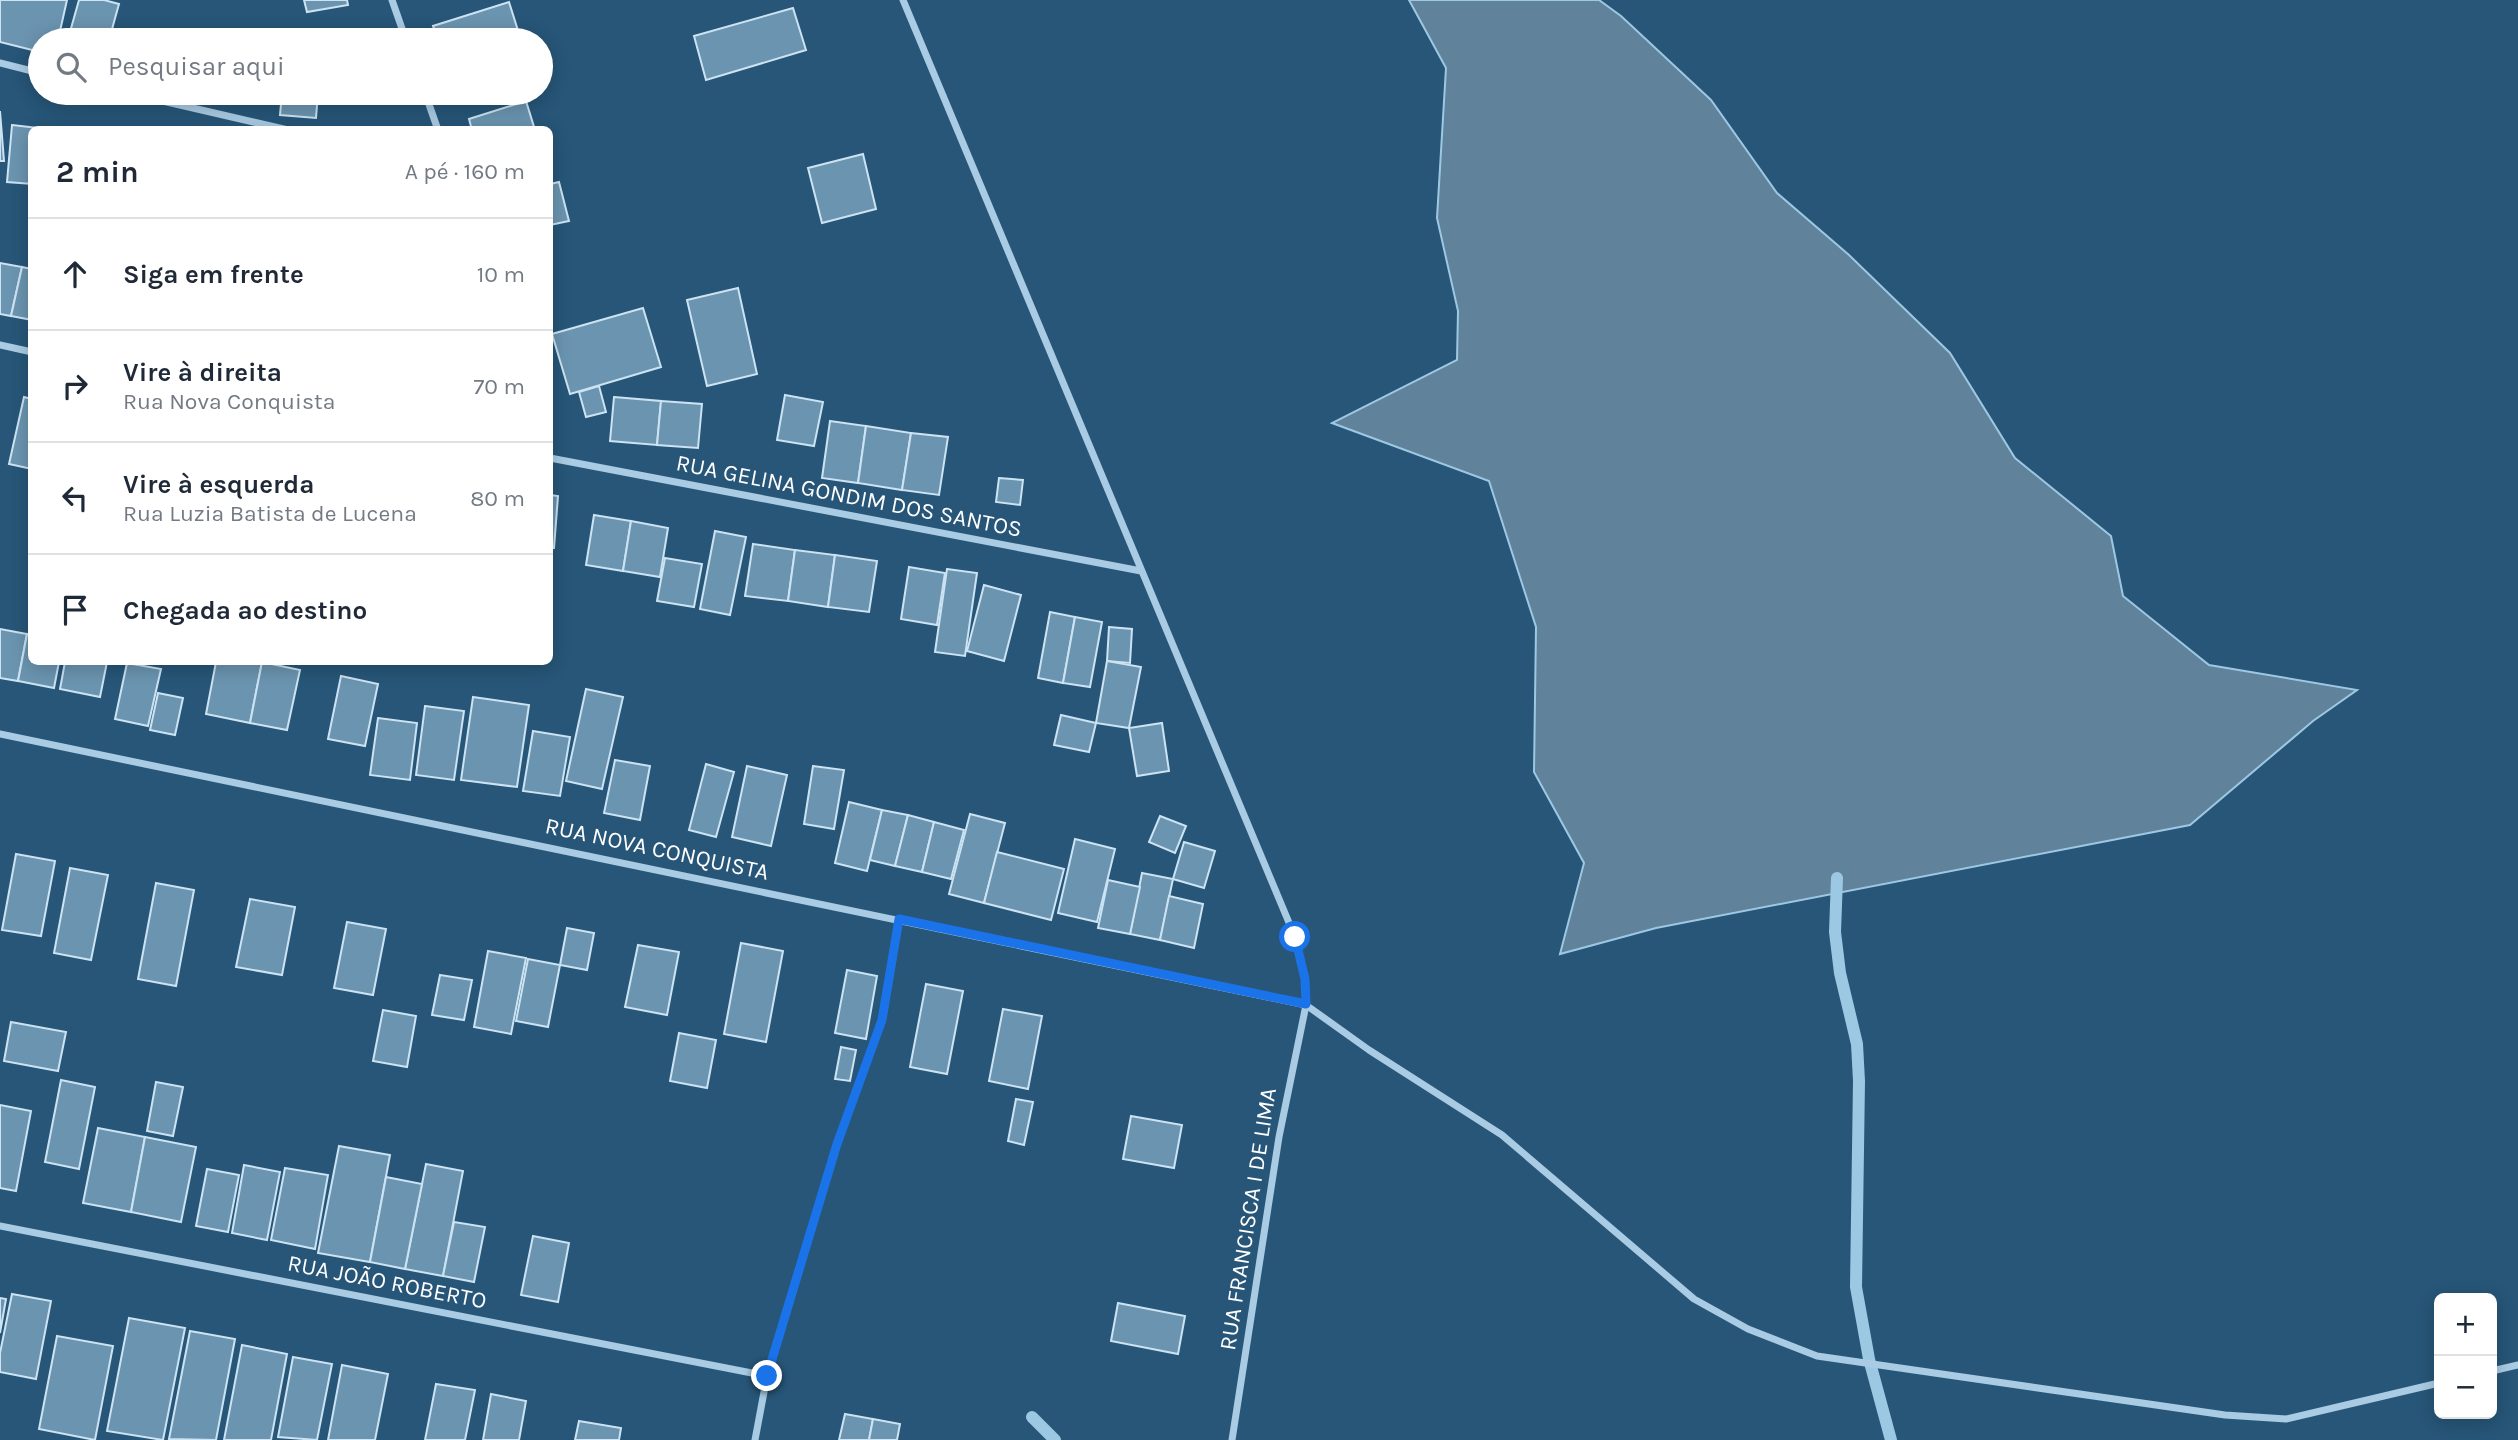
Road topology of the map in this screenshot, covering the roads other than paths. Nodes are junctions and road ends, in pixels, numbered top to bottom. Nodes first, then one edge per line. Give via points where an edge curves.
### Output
1 (392, 0) edge
2 (903, 0) edge
3 (402, 28) edge
4 (0, 63) edge
5 (28, 70) edge
6 (180, 105) edge
7 (429, 105) edge
8 (271, 126) edge
9 (437, 126) edge
10 (0, 345) edge
11 (28, 351) edge
12 (553, 459) edge
13 (1141, 571) junction
14 (0, 734) edge
15 (899, 919) junction
16 (1306, 1004) junction
17 (0, 1226) edge
18 (2518, 1365) edge
19 (2497, 1370) edge
20 (767, 1376) junction
21 (2434, 1384) edge
22 (755, 1440) edge
23 (1232, 1440) edge

1 - 3 street
2 - 13 street, RUA FRANCISCA I DE LIMA
4 - 5 street
6 - 8 street
7 - 9 street
10 - 11 street
12 - 13 street, RUA GELINA GONDIM DOS SANTOS
13 - 16 street, RUA FRANCISCA I DE LIMA via 1295,937
14 - 15 street, RUA NOVA CONQUISTA
15 - 16 street, RUA NOVA CONQUISTA
15 - 20 street via 882,1020 837,1144
16 - 21 street via 1502,1135 1694,1299 1748,1329 1817,1356 2225,1415 2286,1419
16 - 23 street, RUA FRANCISCA I DE LIMA via 1279,1138
17 - 20 street, RUA JOÃO ROBERTO
18 - 19 street
20 - 22 street

